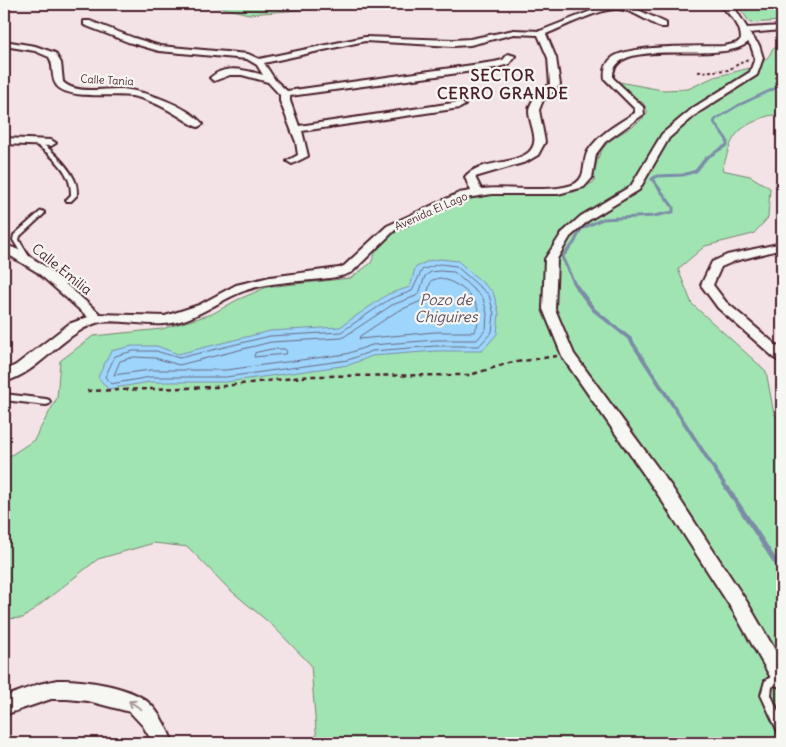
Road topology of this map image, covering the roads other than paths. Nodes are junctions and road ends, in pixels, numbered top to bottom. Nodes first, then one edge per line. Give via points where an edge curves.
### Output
1 (723, 4) edge
2 (87, 23) dead end
3 (663, 25) dead end
4 (782, 28) edge
5 (542, 33) junction
6 (745, 33) junction
7 (4, 44) edge
8 (511, 56) dead end
9 (260, 61) junction
10 (214, 78) dead end
11 (270, 80) junction
12 (285, 94) junction
13 (460, 105) dead end
14 (198, 124) dead end
15 (296, 129) junction
16 (4, 141) edge
17 (38, 143) junction
18 (51, 143) dead end
19 (292, 161) dead end
20 (477, 192) junction
21 (69, 200) dead end
22 (42, 213) dead end
23 (782, 246) edge
24 (4, 248) edge
25 (28, 260) junction
26 (98, 318) junction
27 (782, 357) edge
28 (4, 377) edge
29 (4, 397) edge
30 (46, 402) dead end
31 (782, 679) edge
32 (4, 706) edge
33 (782, 731) edge
34 (163, 743) edge

1 - 6 street via 733,12
2 - 9 street via 159,48
3 - 5 street via 632,10 616,7
4 - 6 street
5 - 9 street via 514,32 453,43 365,39
5 - 20 street via 553,58 556,77 555,85 539,99 534,110 540,142 534,153 522,160 474,173 470,177
6 - 20 street, Avenida El Lago via 745,40 740,46 634,52 613,60 609,66 609,79 634,102 640,109 639,114 601,140 591,154 587,178 580,185 558,191
6 - 31 street via 758,52 754,74 696,110 664,136 635,188 586,218 566,235 550,259 549,309 568,355 588,388 676,508 741,608
7 - 14 street, Calle Tania via 51,54 55,58 58,83 63,88 149,96 162,100
8 - 12 street via 495,66
9 - 11 street
10 - 11 street via 235,71
11 - 12 street
12 - 15 street
13 - 15 street
15 - 19 street via 303,156
16 - 17 street
17 - 18 street
17 - 21 lane via 62,165 70,179 75,191
20 - 26 street, Avenida El Lago via 391,228 341,272 270,280 240,288 203,308 165,320
22 - 25 lane via 17,235 16,240
23 - 27 street via 731,258 716,265 707,285 722,305
24 - 25 street, Calle Emilia
25 - 26 street, Calle Emilia
26 - 28 street, Avenida El Lago via 74,327 21,368
29 - 30 lane
31 - 33 lane via 768,684 766,695
34 -> 32 street via 151,718 134,702 112,696 75,688 50,690

